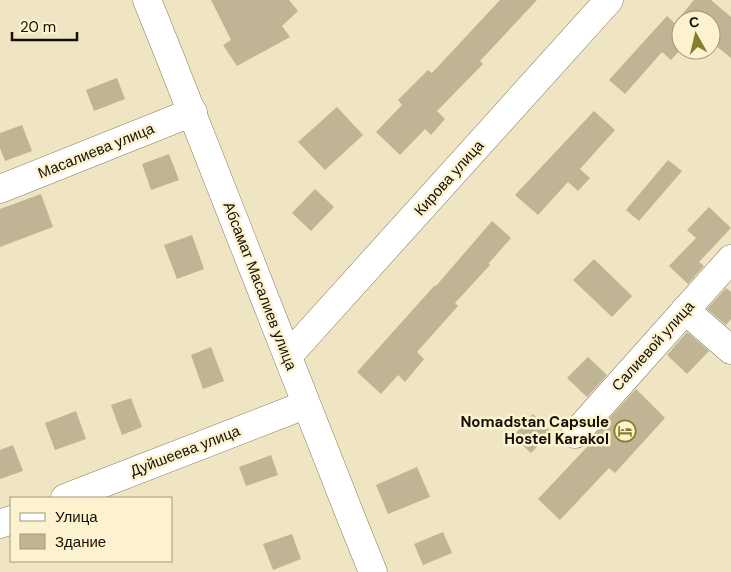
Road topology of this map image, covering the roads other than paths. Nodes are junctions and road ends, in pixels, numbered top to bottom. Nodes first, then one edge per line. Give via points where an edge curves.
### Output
1 (147, 0) edge
2 (609, 0) edge
3 (193, 112) junction
4 (0, 189) edge
5 (731, 259) edge
6 (685, 310) junction
7 (731, 350) edge
8 (288, 356) junction
9 (306, 404) junction
10 (575, 434) dead end
11 (68, 497) edge
12 (373, 572) edge

1 - 3 street, Абсамат Масалиев улица
2 - 8 street, Кирова улица
3 - 4 street, Масалиева улица
3 - 8 street, Абсамат Масалиев улица
5 - 6 street, Салиевой улица
6 - 7 street
6 - 10 street, Салиевой улица
8 - 9 street, Абсамат Масалиев улица
9 - 11 street, Дуйшеева улица
9 - 12 street, Абсамат Масалиев улица

